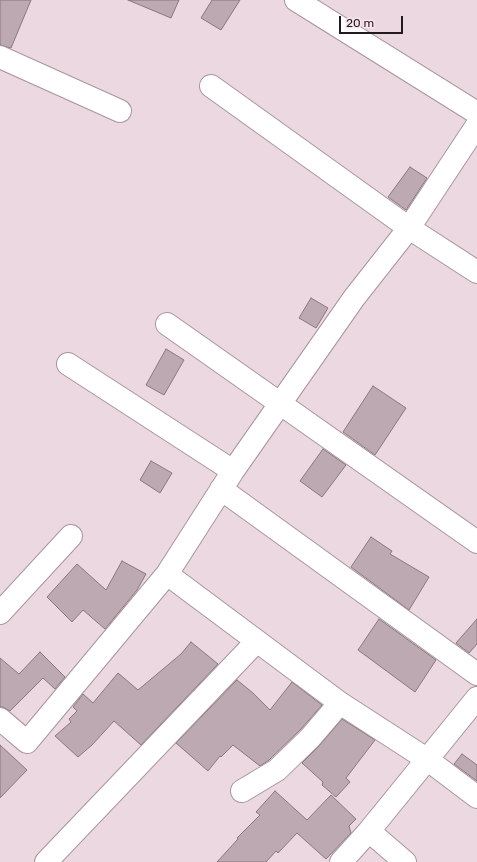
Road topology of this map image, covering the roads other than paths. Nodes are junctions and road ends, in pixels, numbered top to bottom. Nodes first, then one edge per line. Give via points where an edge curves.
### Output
1 (296, 0) edge
2 (0, 57) edge
3 (211, 86) dead end
4 (120, 111) dead end
5 (477, 113) edge
6 (475, 134) edge
7 (409, 228) junction
8 (477, 272) edge
9 (167, 324) dead end
10 (68, 364) dead end
11 (280, 403) junction
12 (233, 470) junction
13 (221, 489) junction
14 (71, 536) dead end
15 (477, 542) edge
16 (167, 574) junction
17 (0, 613) edge
18 (256, 642) junction
19 (477, 674) edge
20 (477, 698) edge
21 (340, 703) junction
22 (0, 719) edge
23 (428, 760) junction
24 (242, 791) dead end
25 (477, 796) edge
26 (369, 831) junction
27 (46, 862) edge
28 (341, 862) edge
29 (405, 862) edge

1 - 5 street
2 - 4 street
3 - 7 street
6 - 7 street
7 - 8 street
7 - 11 street via 354,298
9 - 11 street
10 - 12 street
11 - 12 street
11 - 15 street
12 - 13 street
13 - 16 street
13 - 19 street
14 - 17 street
16 - 18 street
16 - 22 street via 27,742
18 - 21 street
18 - 27 street
20 - 23 street
21 - 23 street
21 - 24 street via 310,738 277,770
23 - 25 street
23 - 26 street
26 - 28 street
26 - 29 street

